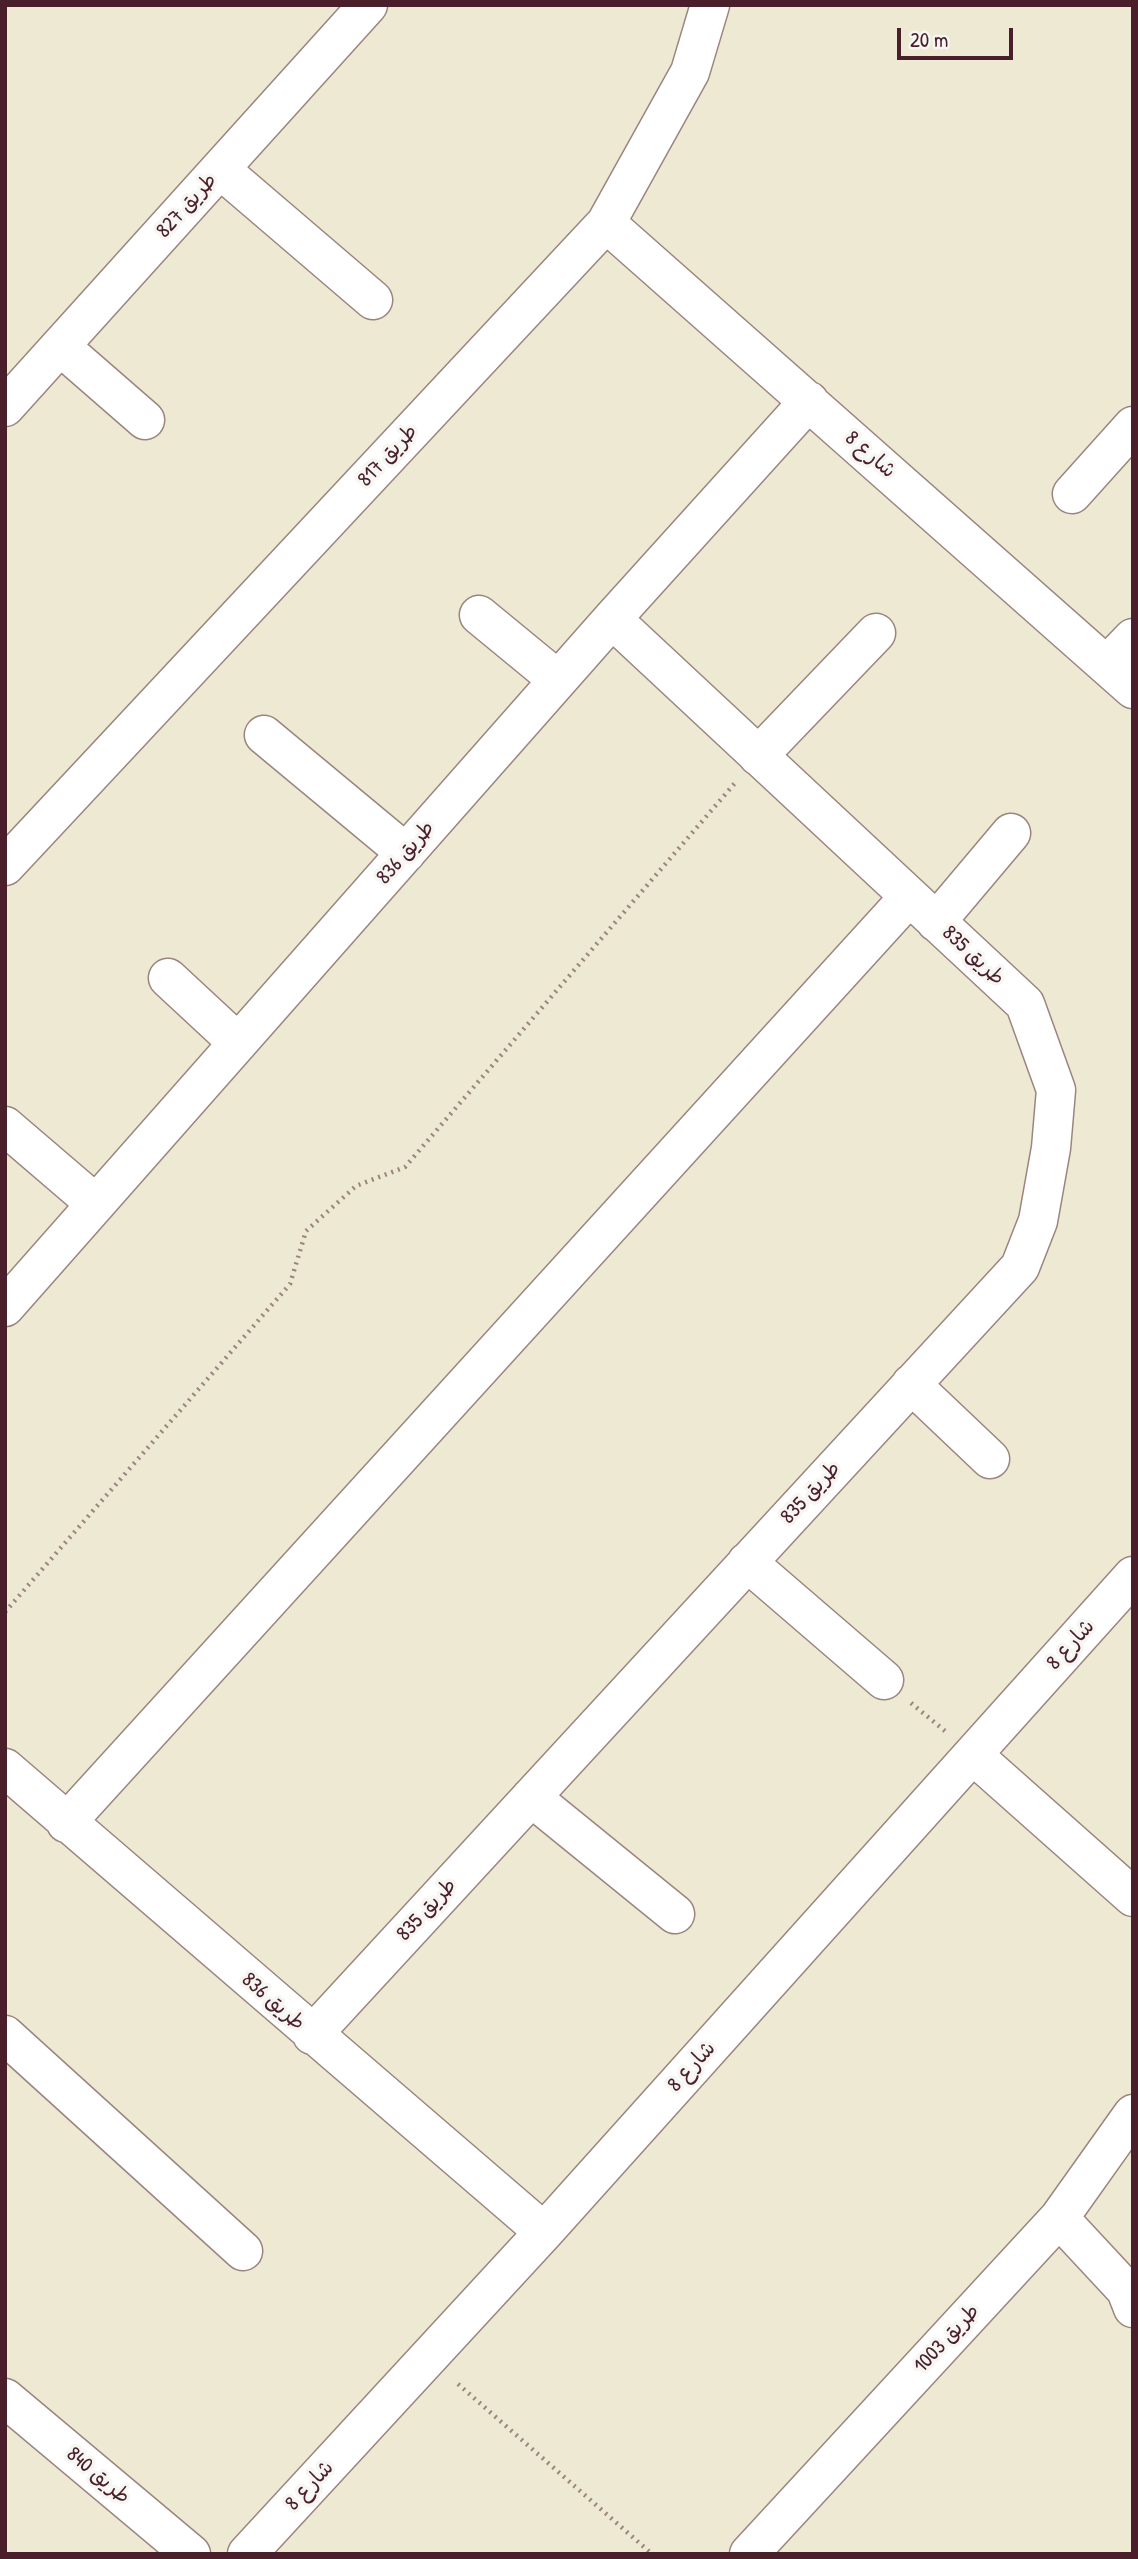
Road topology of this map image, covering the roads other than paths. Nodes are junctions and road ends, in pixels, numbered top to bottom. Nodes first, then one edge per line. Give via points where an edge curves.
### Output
1 (369, 5) edge
2 (710, 5) edge
3 (220, 169) junction
4 (606, 223) junction
5 (373, 300) dead end
6 (60, 346) junction
7 (809, 401) junction
8 (6, 403) edge
9 (145, 420) dead end
10 (1133, 426) edge
11 (1072, 494) dead end
12 (479, 615) dead end
13 (612, 619) junction
14 (876, 633) dead end
15 (1124, 664) edge
16 (558, 680) junction
17 (264, 735) dead end
18 (758, 756) junction
19 (1011, 833) dead end
20 (406, 853) junction
21 (5, 866) edge
22 (923, 909) junction
23 (168, 978) dead end
24 (238, 1042) junction
25 (5, 1126) edge
26 (96, 1205) junction
27 (5, 1307) edge
28 (911, 1384) junction
29 (990, 1459) dead end
30 (747, 1562) junction
31 (1133, 1576) edge
32 (884, 1680) road end
33 (972, 1755) junction
34 (5, 1769) edge
35 (531, 1797) junction
36 (66, 1823) junction
37 (1133, 1897) edge
38 (675, 1914) dead end
39 (5, 2035) edge
40 (312, 2035) junction
41 (1133, 2114) edge
42 (1059, 2218) junction
43 (544, 2232) junction
44 (243, 2250) dead end
45 (1133, 2308) edge
46 (5, 2398) edge
47 (191, 2554) edge
48 (247, 2554) edge
49 (749, 2554) edge

1 - 3 street, طريق 827
2 - 4 street, طريق 817 via 690,72
3 - 5 street
3 - 6 street, طريق 827
4 - 7 street, شارع 8
4 - 21 street, طريق 817
6 - 8 street, طريق 827
6 - 9 street
7 - 13 street, طريق 836
7 - 15 street, شارع 8
10 - 11 street
12 - 16 street
13 - 16 street, طريق 836
13 - 18 street, طريق 835
14 - 18 street
16 - 20 street, طريق 836
17 - 20 street
18 - 22 street, طريق 835
19 - 22 street
20 - 24 street, طريق 836
22 - 28 street, طريق 835 via 1025,1004 1056,1090 1038,1221 1020,1267
22 - 36 street
23 - 24 street
24 - 26 street, طريق 836
25 - 26 street
26 - 27 street, طريق 836
28 - 29 street
28 - 30 street, طريق 835
30 - 32 street
30 - 35 street, طريق 835
31 - 33 street, شارع 8
33 - 37 street
33 - 43 street, شارع 8
34 - 36 street, طريق 836
35 - 38 street
35 - 40 street, طريق 835
36 - 40 street, طريق 836
39 - 44 street
40 - 43 street, طريق 836
41 - 42 street, طريق 1003
42 - 45 street via 1126,2290
42 - 49 street, طريق 1003
43 - 48 street, شارع 8
46 - 47 street, طريق 840

